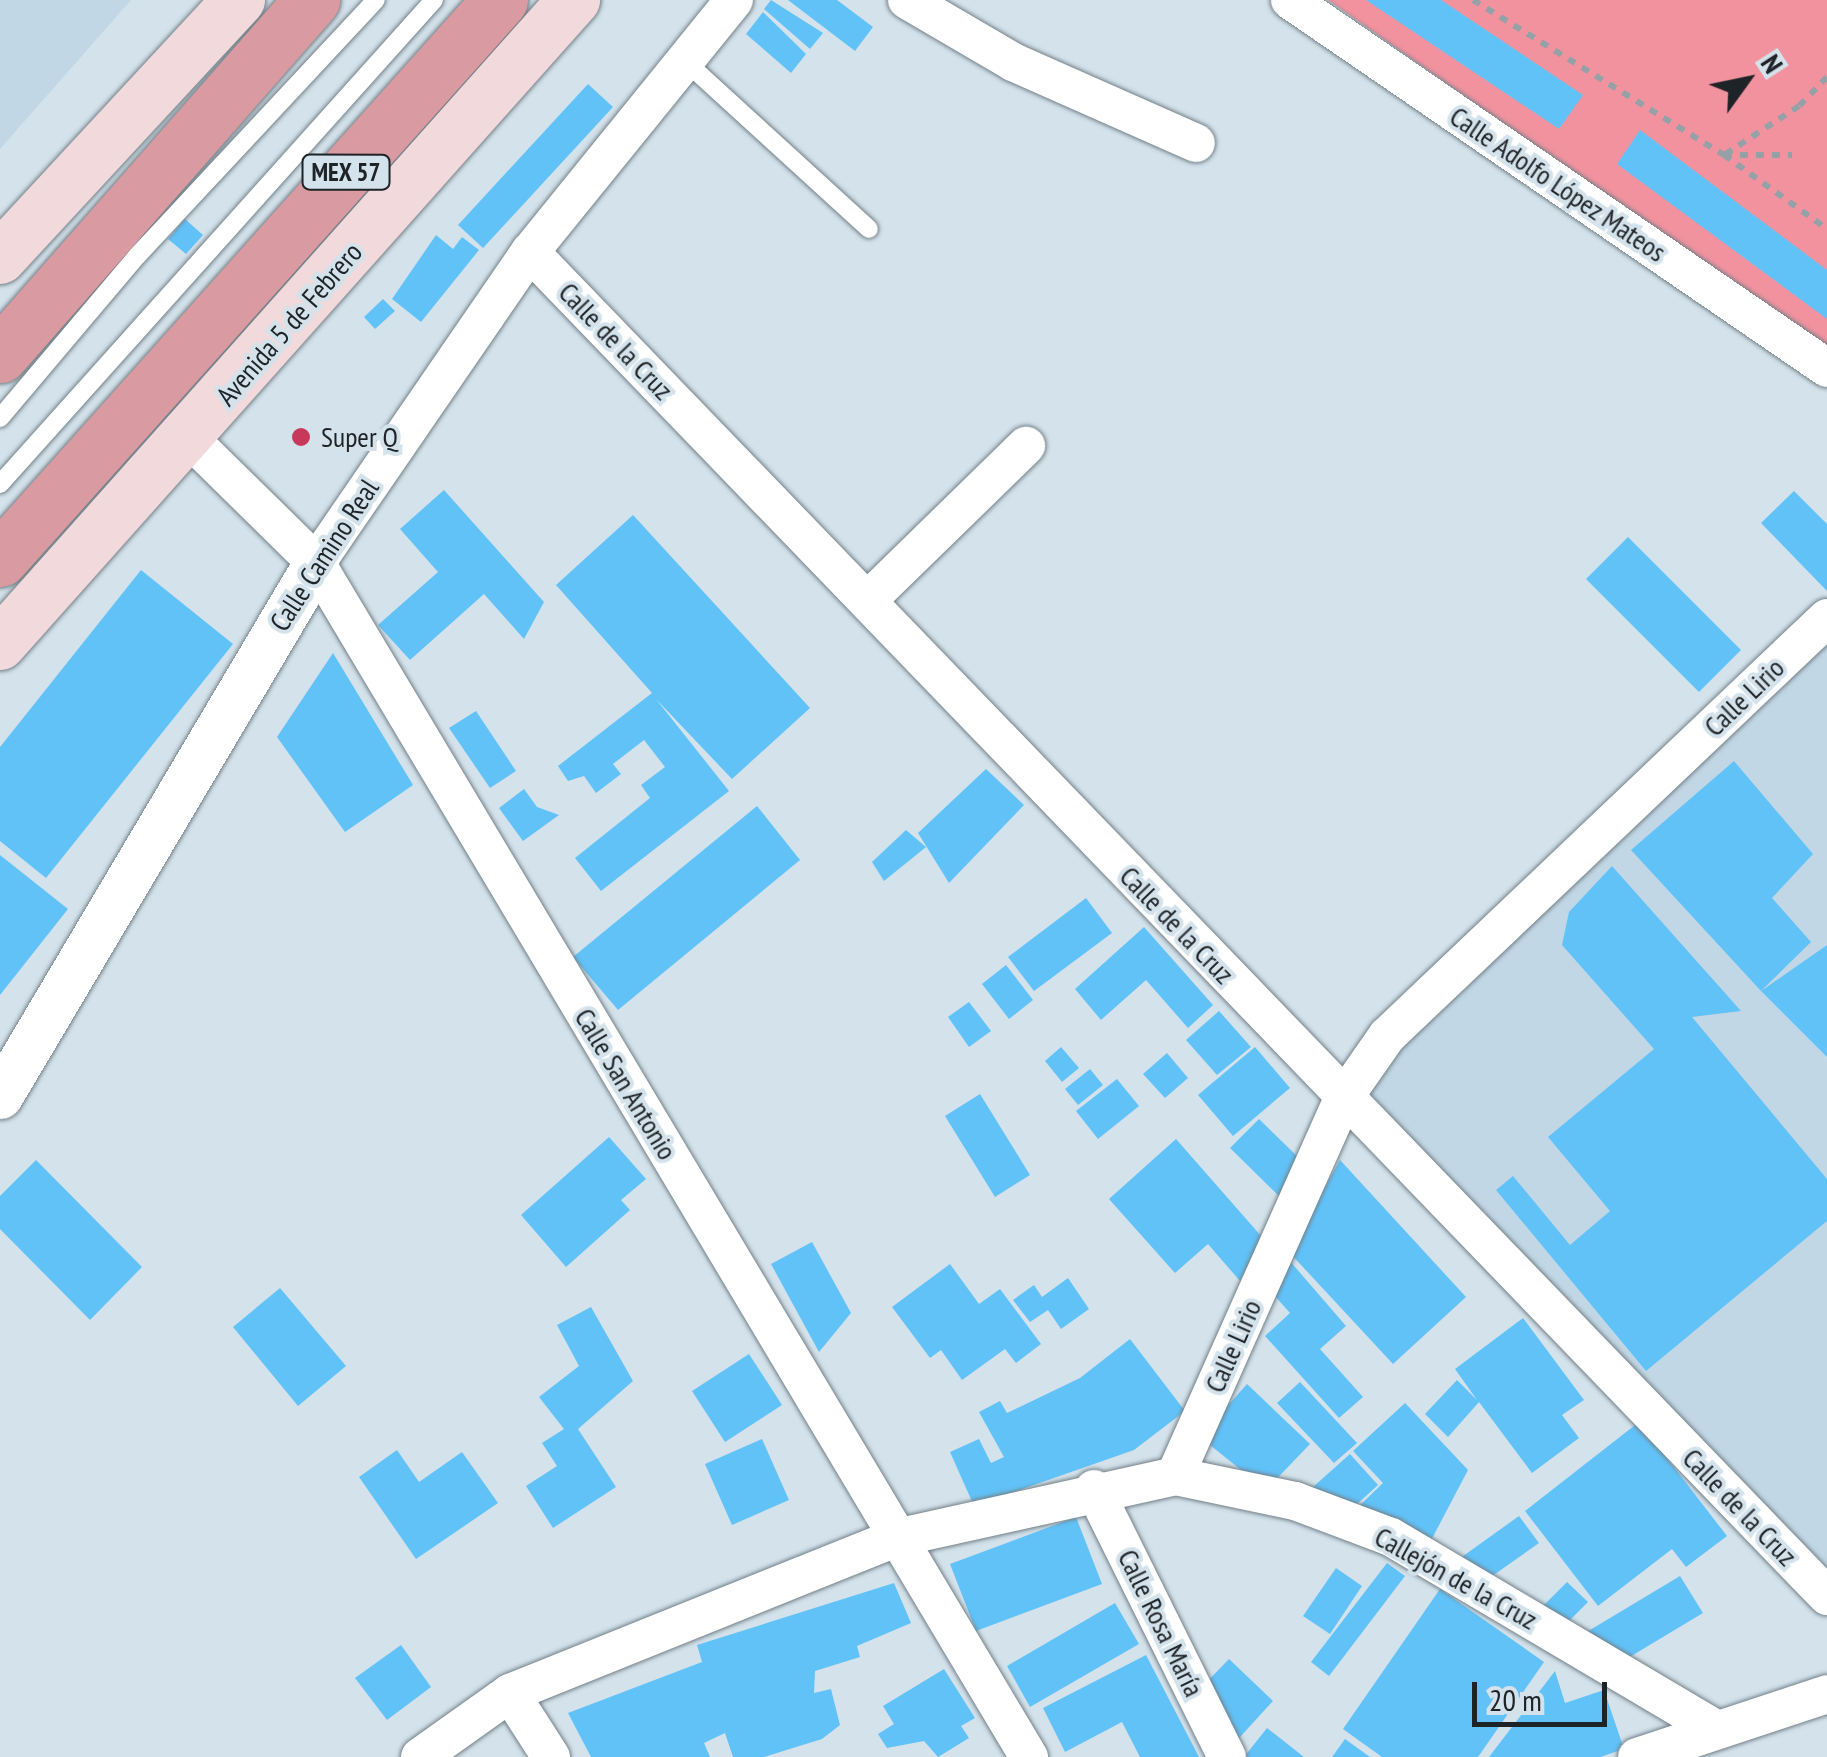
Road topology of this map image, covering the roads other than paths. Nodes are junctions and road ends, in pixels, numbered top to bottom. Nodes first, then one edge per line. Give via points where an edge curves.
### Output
1 (239, 0) edge
2 (312, 0) edge
3 (376, 0) edge
4 (434, 0) edge
5 (500, 0) edge
6 (574, 0) edge
7 (734, 0) edge
8 (907, 0) edge
9 (1290, 0) edge
10 (685, 61) junction
11 (1196, 143) dead end
12 (869, 230) dead end
13 (530, 252) junction
14 (0, 258) edge
15 (0, 355) edge
16 (1827, 368) edge
17 (0, 418) edge
18 (189, 438) junction
19 (1026, 446) dead end
20 (0, 484) edge
21 (0, 559) edge
22 (316, 562) junction
23 (868, 600) junction
24 (1827, 618) edge
25 (0, 644) edge
26 (0, 1096) edge
27 (1343, 1099) junction
28 (1175, 1476) junction
29 (1094, 1488) junction
30 (896, 1538) junction
31 (1827, 1596) edge
32 (510, 1693) junction
33 (1827, 1694) edge
34 (1716, 1729) junction
35 (420, 1757) edge
36 (551, 1757) edge
37 (1029, 1757) edge
38 (1227, 1757) edge
39 (1637, 1757) edge

1 - 14 main road
2 - 15 highway via 88,246
3 - 17 lane via 137,256
4 - 20 lane
5 - 21 highway, Avenida 5 de Febrero / MEX 57
6 - 18 main road, Avenida 5 de Febrero
7 - 10 street, Calle Camino Real
8 - 11 street via 1013,62
9 - 16 street, Calle Adolfo López Mateos
10 - 12 lane
10 - 13 street, Calle Camino Real
13 - 22 street, Calle Camino Real
13 - 23 street, Calle de la Cruz
18 - 22 street, Calle San Antonio
18 - 25 main road, Avenida 5 de Febrero
19 - 23 street
22 - 26 street, Calle Camino Real
22 - 30 street, Calle San Antonio
23 - 27 street, Calle de la Cruz
24 - 27 street, Calle Lirio via 1387,1036
27 - 28 street, Calle Lirio
27 - 31 street, Calle de la Cruz
28 - 29 street
28 - 34 street, Callejón de la Cruz via 1295,1501 1391,1537
29 - 30 street
29 - 38 street, Calle Rosa María
30 - 32 street
30 - 37 street, Calle San Antonio
32 - 35 street
32 - 36 street
33 - 34 street
34 - 39 street

